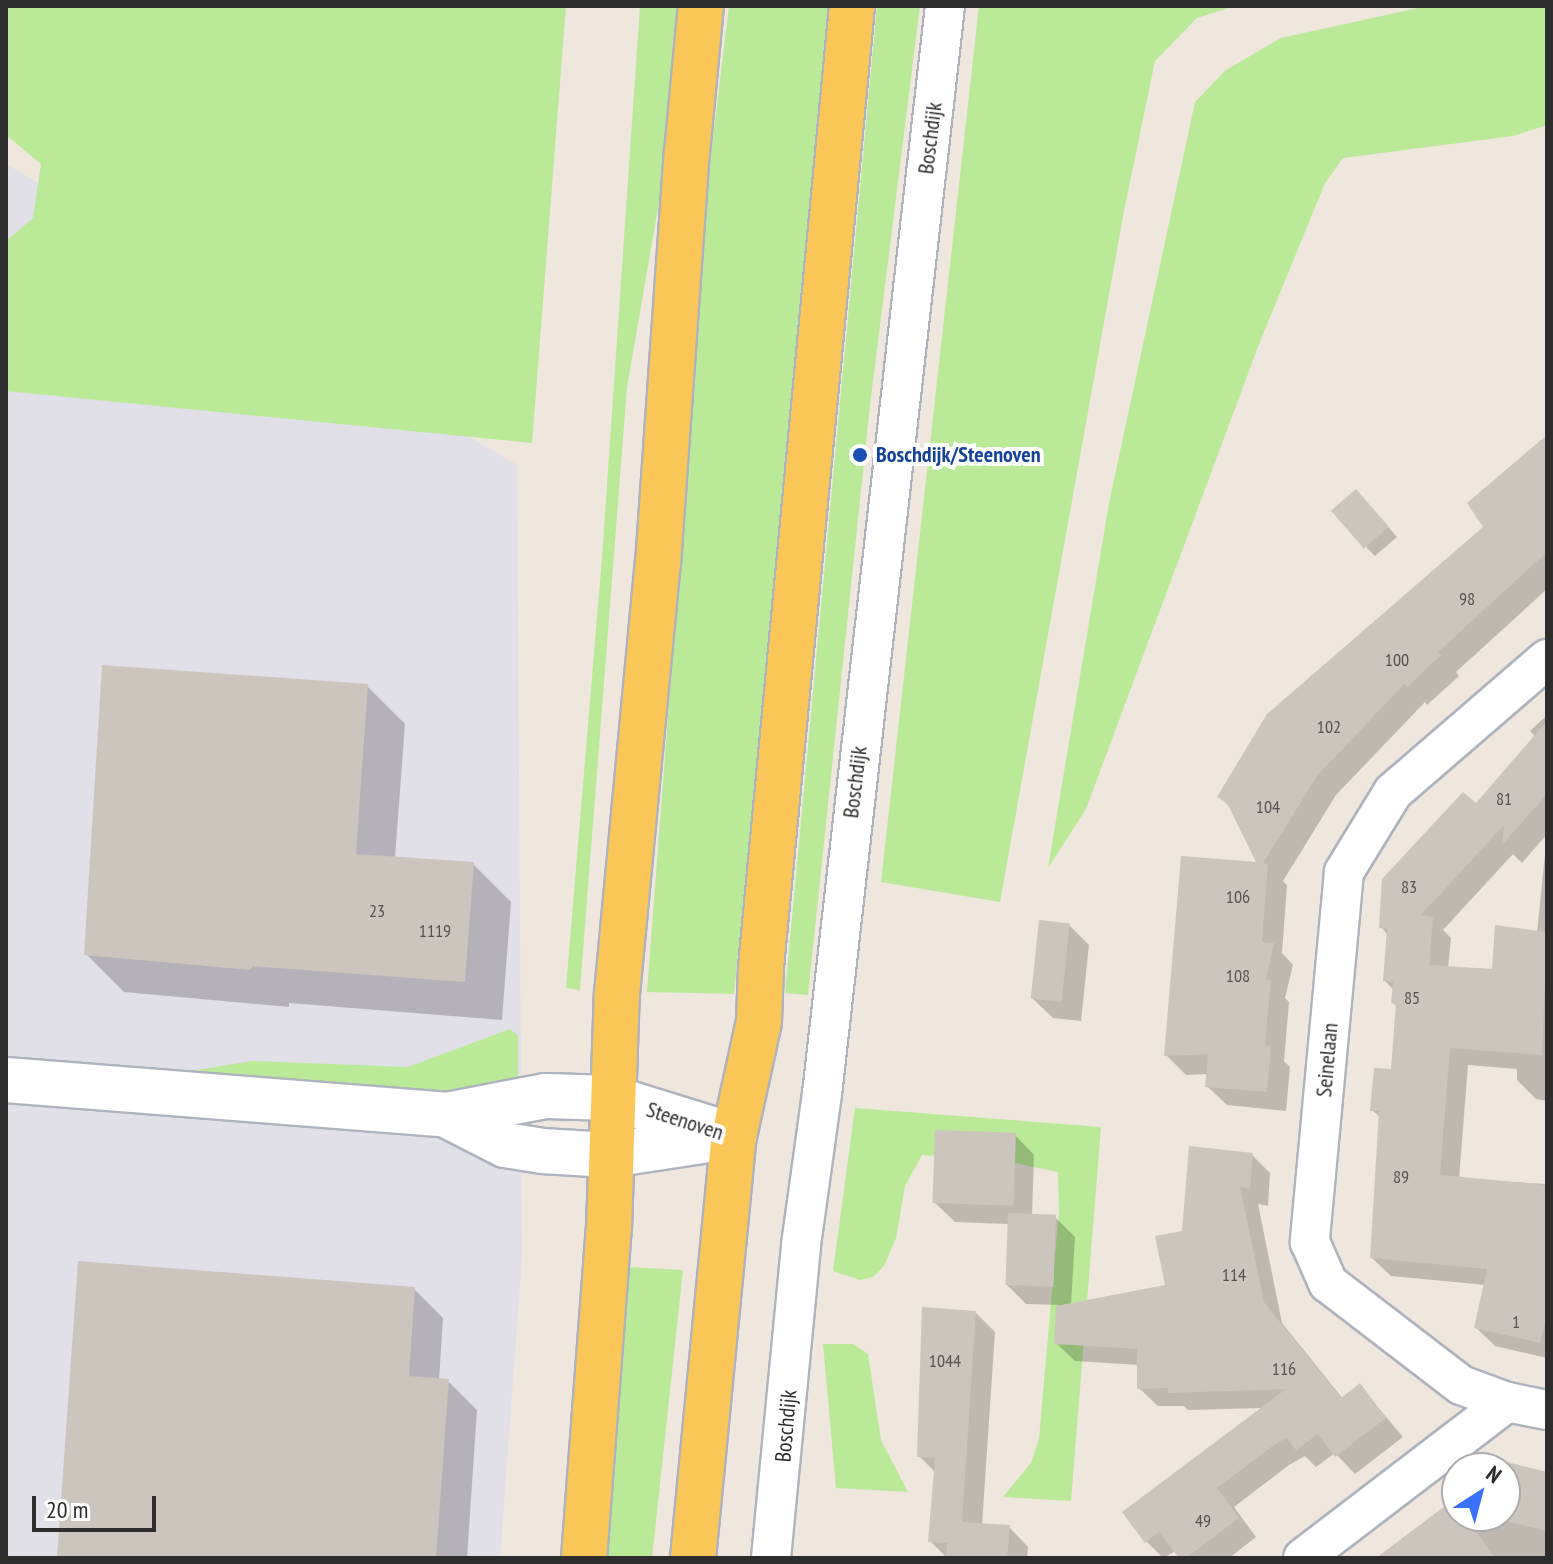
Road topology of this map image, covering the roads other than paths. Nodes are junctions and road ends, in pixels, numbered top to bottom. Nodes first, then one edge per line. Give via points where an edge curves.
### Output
1 (701, 6) edge
2 (852, 6) edge
3 (945, 6) edge
4 (1547, 659) edge
5 (6, 1080) edge
6 (612, 1098) junction
7 (446, 1115) junction
8 (734, 1136) junction
9 (610, 1155) junction
10 (1507, 1402) junction
11 (1547, 1410) edge
12 (584, 1558) edge
13 (693, 1558) edge
14 (771, 1558) edge
15 (1303, 1558) edge

1 - 6 main road
2 - 8 main road via 759,1021
3 - 14 street, Boschdijk via 801,1245
4 - 10 street, Seinelaan via 1393,792 1344,872 1310,1242 1328,1283 1461,1385
5 - 7 street, Steenoven
6 - 7 street, Steenoven via 546,1096
6 - 8 street, Steenoven
6 - 9 main road
7 - 9 street, Steenoven via 505,1145
8 - 9 street, Steenoven
8 - 13 main road
9 - 12 main road
10 - 11 street, Seinelaan
10 - 15 street

